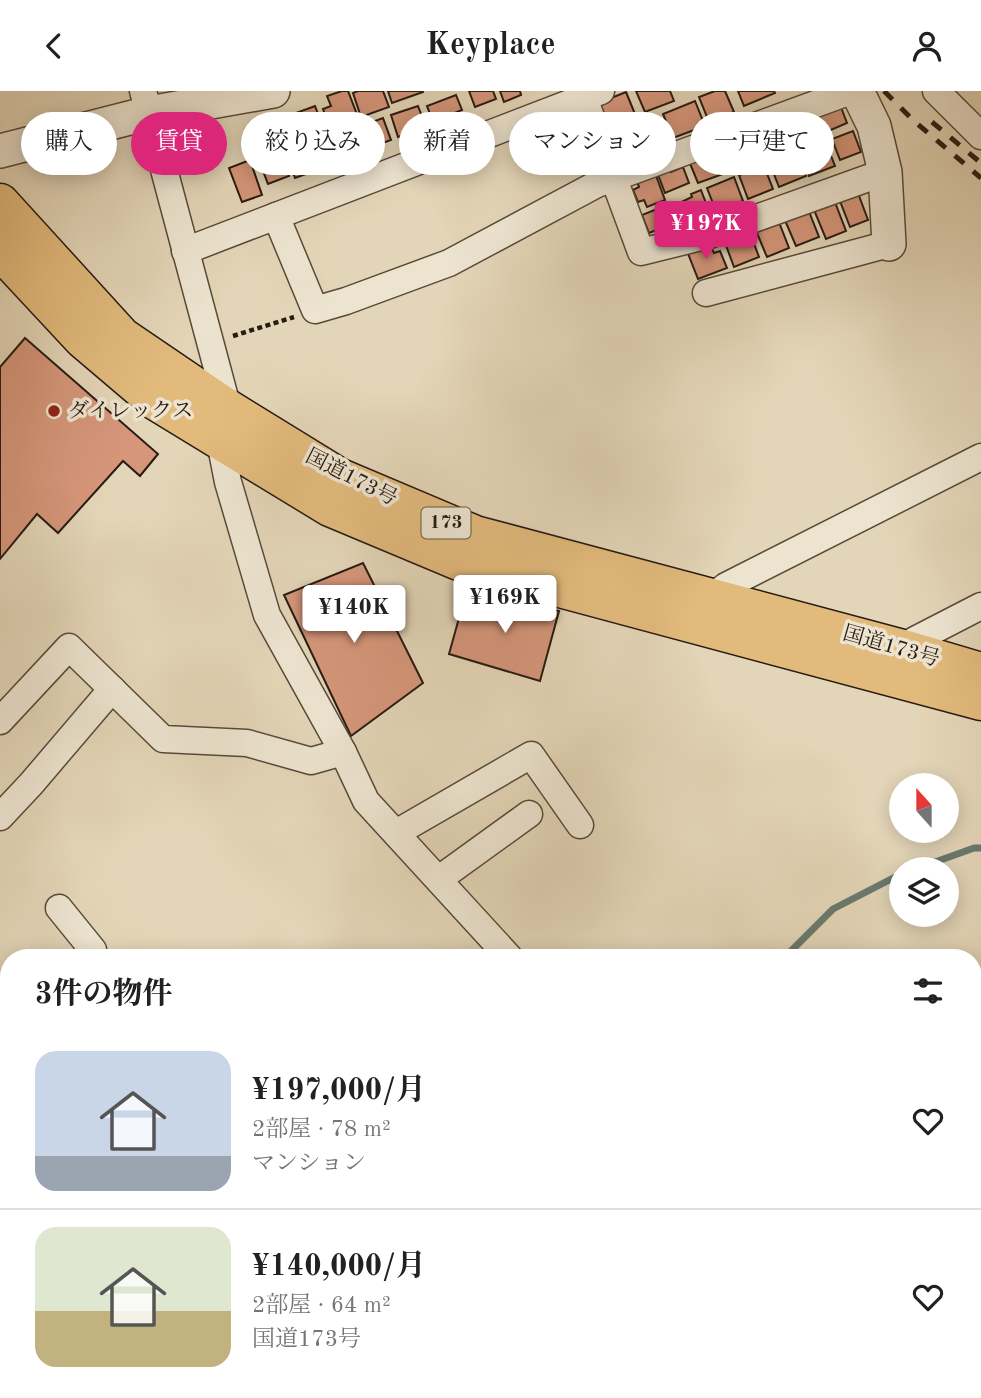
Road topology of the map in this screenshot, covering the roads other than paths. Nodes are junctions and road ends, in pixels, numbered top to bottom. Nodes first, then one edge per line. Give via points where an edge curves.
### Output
1 (273, 91) edge
2 (851, 91) edge
3 (857, 91) edge
4 (936, 91) edge
5 (592, 94) edge
6 (146, 102) edge
7 (977, 127) edge
8 (0, 151) edge
9 (884, 172) junction
10 (612, 179) junction
11 (0, 203) edge
12 (276, 216) junction
13 (889, 244) joint
14 (0, 250) edge
15 (185, 251) junction
16 (706, 293) dead end
17 (224, 425) junction
18 (981, 457) edge
19 (712, 598) junction
20 (981, 606) edge
21 (903, 649) junction
22 (981, 672) edge
23 (112, 689) junction
24 (981, 701) edge
25 (0, 721) edge
26 (343, 752) junction
27 (529, 814) dead end
28 (0, 817) edge
29 (580, 825) dead end
30 (396, 833) junction
31 (439, 879) junction
32 (59, 908) dead end
33 (92, 949) edge
34 (502, 949) edge

1 - 6 street
2 - 10 street
3 - 9 street via 874,126
4 - 7 street
5 - 10 street
5 - 12 street
6 - 8 street
6 - 15 street
9 - 10 street via 709,235 641,252
9 - 13 street
10 - 12 street via 449,263 315,310
11 - 17 highway, 国道173号 / 173 via 122,337
12 - 15 street
13 - 16 street
14 - 17 highway, 国道173号 / 173 via 83,339 156,401
15 - 17 street via 210,343
17 - 19 highway, 国道173号 / 173 via 475,535
17 - 24 highway, 国道173号 / 173 via 330,507 459,561
17 - 26 street via 229,482 267,615
18 - 19 street via 726,586
19 - 21 highway, 国道173号 / 173
20 - 21 street
21 - 22 highway, 国道173号 / 173
23 - 25 street via 69,647
23 - 26 street via 163,739 247,744 311,761
23 - 28 street
26 - 30 street via 366,801
27 - 31 street
29 - 30 street via 531,755
30 - 31 street
31 - 34 street
32 - 33 street

